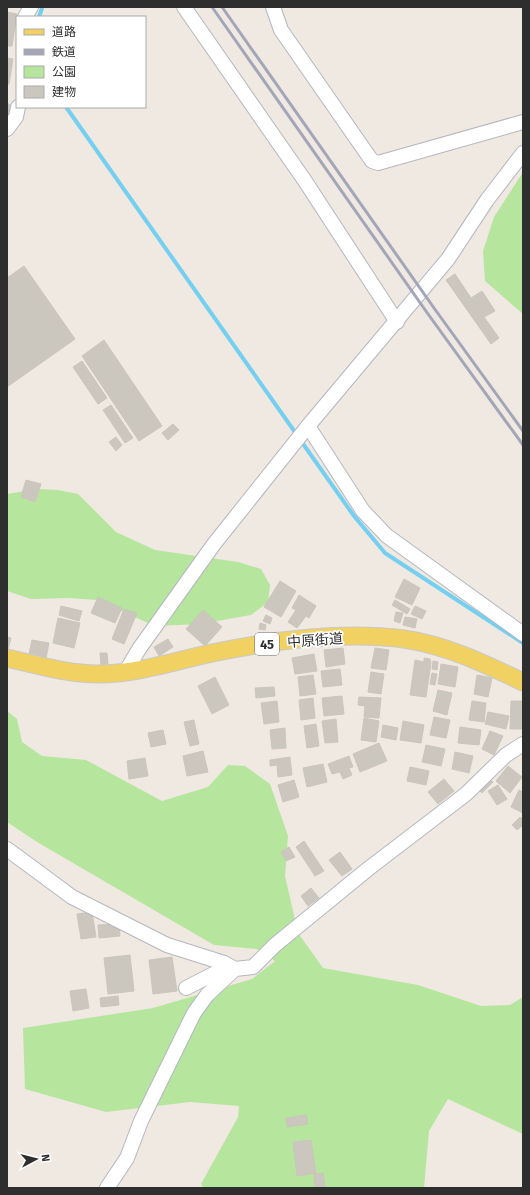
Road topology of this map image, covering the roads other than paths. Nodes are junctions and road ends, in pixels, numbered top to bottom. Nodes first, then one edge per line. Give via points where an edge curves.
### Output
1 (31, 7) edge
2 (184, 7) edge
3 (273, 7) edge
4 (26, 16) edge
5 (18, 108) edge
6 (523, 122) edge
7 (7, 129) edge
8 (523, 153) edge
9 (397, 322) junction
10 (303, 432) junction
11 (523, 634) edge
12 (7, 658) edge
13 (126, 671) junction
14 (523, 682) edge
15 (523, 744) edge
16 (7, 849) edge
17 (235, 969) junction
18 (186, 988) dead end
19 (107, 1188) edge

1 - 4 street
2 - 9 street via 305,181
3 - 6 street via 280,30 372,161 378,163
5 - 7 street via 16,117
8 - 9 street via 487,200 448,259
9 - 10 street
10 - 11 street via 363,511 387,536
10 - 13 street via 214,544
12 - 13 main road, 中原街道 / 45 via 62,670 99,674
13 - 14 main road, 中原街道 / 45 via 228,649 308,638 380,637 405,639 463,655
15 - 17 street via 506,755 466,794 331,900 253,966
16 - 17 street via 72,897 167,945
17 - 18 street via 221,970
17 - 19 street via 207,995 194,1013 141,1121 127,1158

